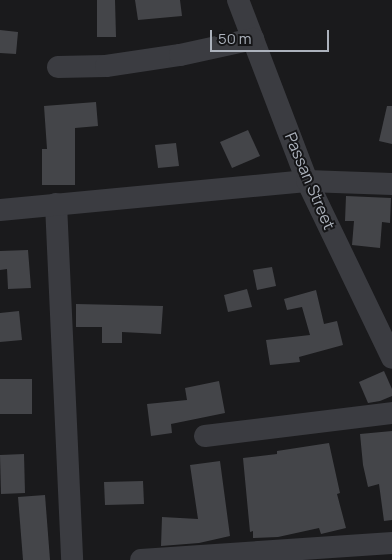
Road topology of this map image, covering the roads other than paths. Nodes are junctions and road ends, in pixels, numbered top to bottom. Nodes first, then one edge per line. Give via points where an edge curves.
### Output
1 (238, 0) edge
2 (253, 39) junction
3 (58, 67) dead end
4 (307, 180) junction
5 (392, 184) edge
6 (56, 204) junction
7 (0, 210) edge
8 (392, 358) edge
9 (392, 413) edge
10 (205, 436) dead end
11 (392, 543) edge
12 (72, 560) edge
13 (141, 560) edge

1 - 2 street, Passan Street
2 - 3 street via 180,55 106,66
2 - 4 street, Passan Street
4 - 5 street
4 - 6 street
4 - 8 street, Passan Street
6 - 7 street
6 - 12 street
9 - 10 street
11 - 13 street

